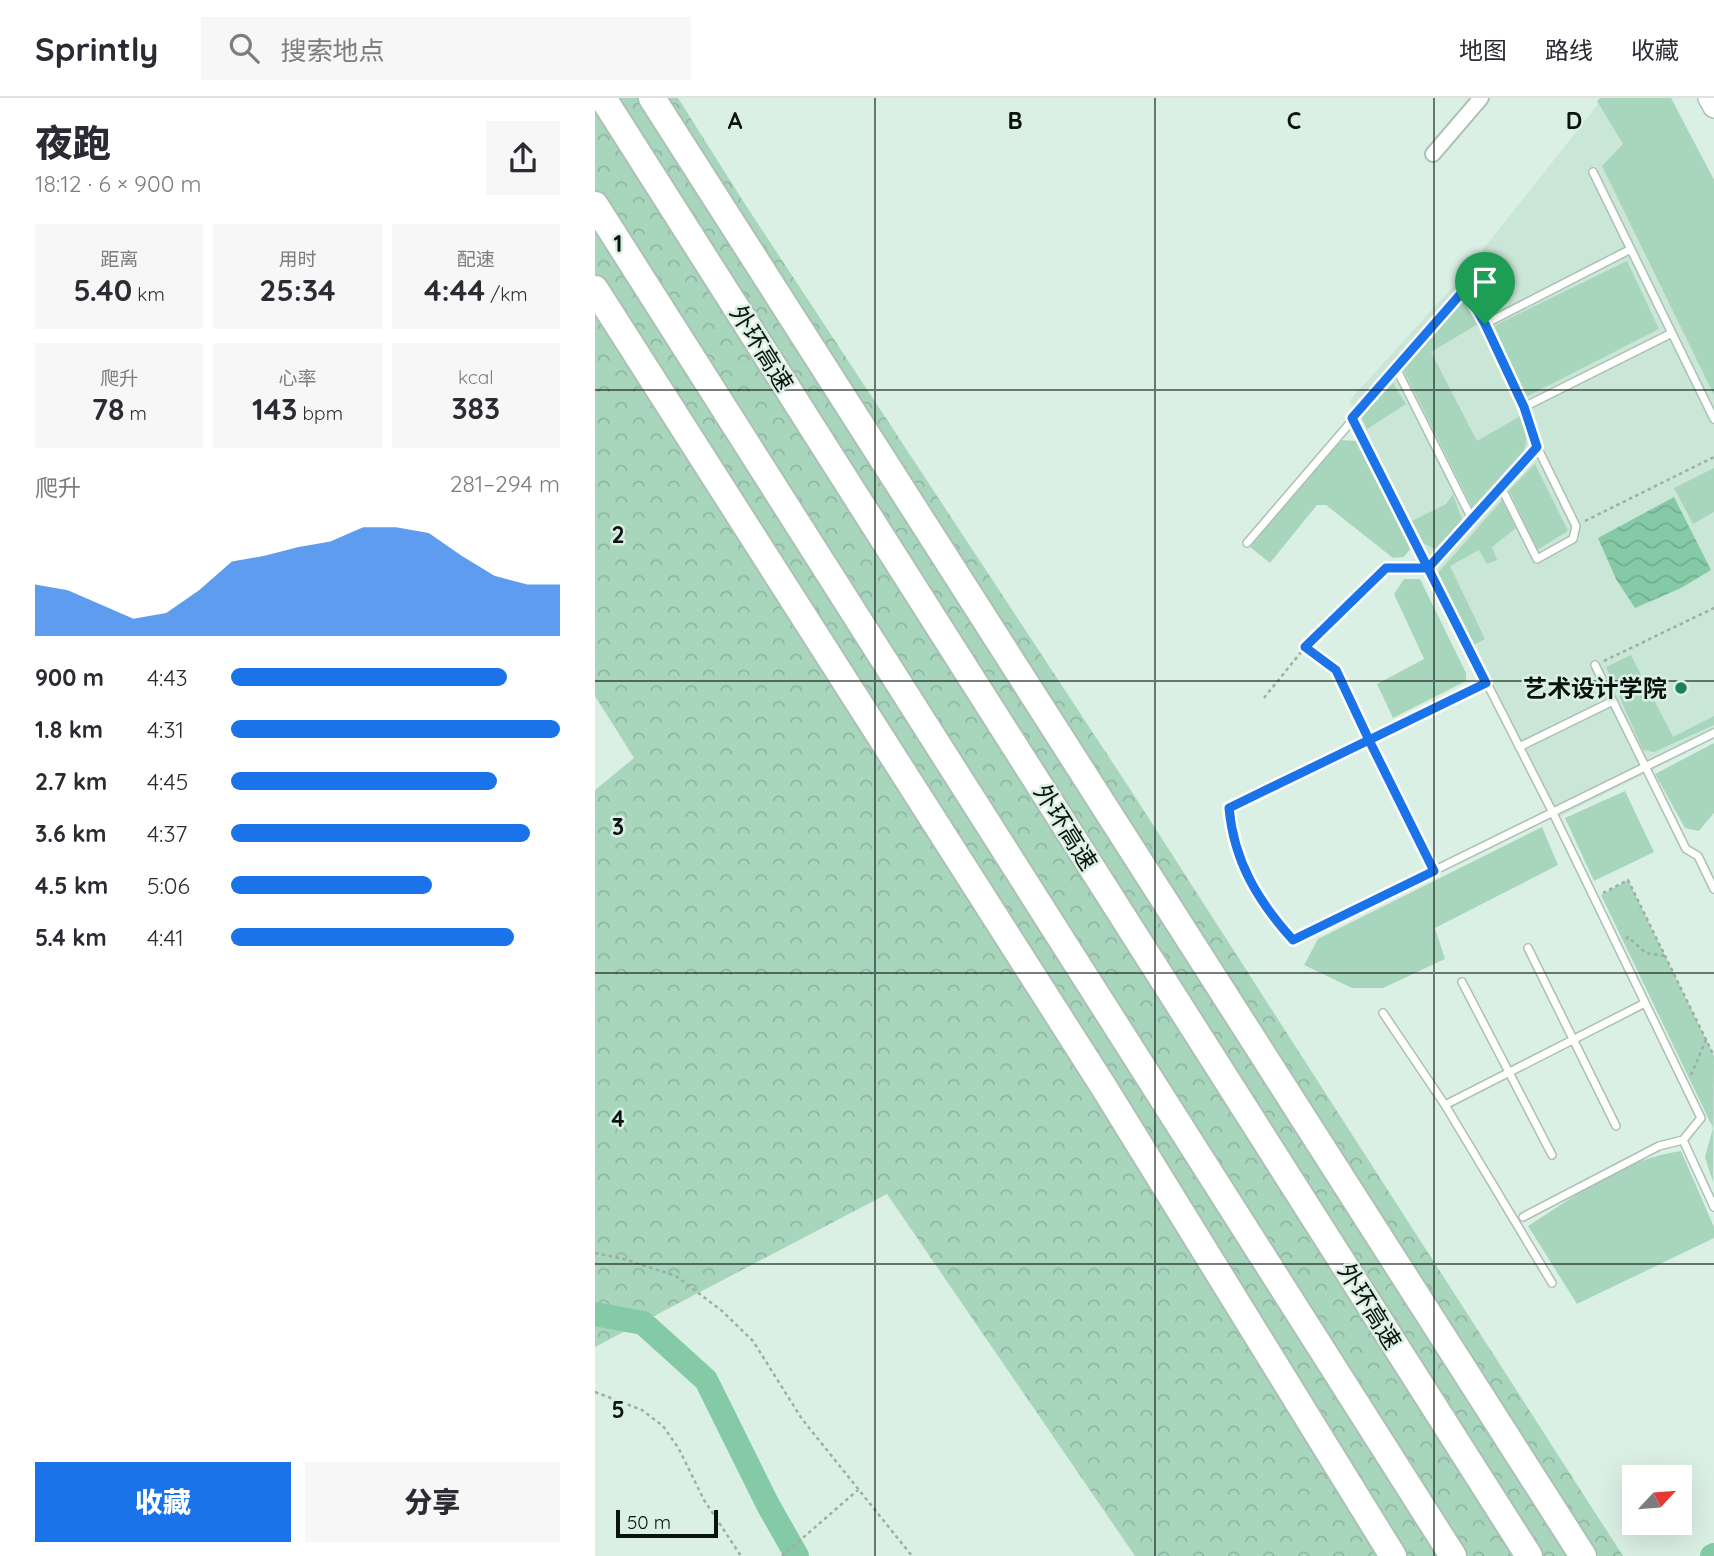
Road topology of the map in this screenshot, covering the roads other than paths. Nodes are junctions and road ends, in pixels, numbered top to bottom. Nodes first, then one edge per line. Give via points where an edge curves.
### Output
1 (603, 98) edge
2 (652, 98) edge
3 (1481, 98) edge
4 (1709, 98) edge
5 (1714, 107) edge
6 (1433, 154) dead end
7 (1594, 172) dead end
8 (595, 205) edge
9 (1631, 249) junction
10 (595, 289) edge
11 (1485, 324) junction
12 (1672, 333) junction
13 (1396, 368) junction
14 (1524, 407) junction
15 (1352, 418) junction
16 (1714, 419) edge
17 (1537, 447) junction
18 (1502, 489) junction
19 (1473, 521) junction
20 (1247, 543) dead end
21 (1428, 568) junction
22 (1595, 665) road end
23 (1486, 683) junction
24 (1613, 701) junction
25 (1714, 733) edge
26 (1369, 740) junction
27 (1519, 747) junction
28 (1646, 767) junction
29 (1553, 813) junction
30 (1434, 871) junction
31 (1714, 889) edge
32 (1528, 948) dead end
33 (1462, 982) dead end
34 (1645, 1003) junction
35 (1383, 1013) dead end
36 (1571, 1040) junction
37 (1507, 1073) junction
38 (1445, 1105) junction
39 (1616, 1126) dead end
40 (1683, 1140) junction
41 (1552, 1155) dead end
42 (1713, 1182) edge
43 (1705, 1186) junction
44 (1714, 1207) edge
45 (1523, 1217) dead end
46 (1552, 1283) dead end
47 (1393, 1556) edge
48 (1453, 1556) edge
49 (1529, 1556) edge
50 (1583, 1556) edge

1 - 49 highway, 外环高速
2 - 50 highway
3 - 6 street
4 - 5 main road
7 - 9 lane
8 - 48 highway
9 - 11 lane
9 - 12 lane
10 - 47 highway via 1097,1077
11 - 13 lane via 1465,289
11 - 14 lane
12 - 14 lane
12 - 16 lane
13 - 15 lane
13 - 19 lane
14 - 17 lane
15 - 20 lane
15 - 21 lane
17 - 18 lane
17 - 18 lane via 1576,526 1573,538 1537,559
18 - 19 lane
19 - 21 lane
21 - 23 lane
22 - 24 lane
23 - 26 lane
23 - 27 lane
24 - 27 lane
24 - 28 lane
25 - 28 lane
26 - 30 lane
26 - 30 lane via 1229,808 1232,840 1252,884 1293,940
27 - 29 lane
28 - 29 lane
28 - 31 lane via 1686,849 1698,856
29 - 30 lane
29 - 34 lane
32 - 36 lane
33 - 37 lane
34 - 36 lane
34 - 40 lane via 1701,1118
35 - 38 lane
36 - 37 lane
36 - 39 lane
37 - 38 lane
37 - 41 lane
38 - 46 lane
40 - 43 lane
40 - 45 lane via 1658,1146
42 - 43 lane
43 - 44 lane

